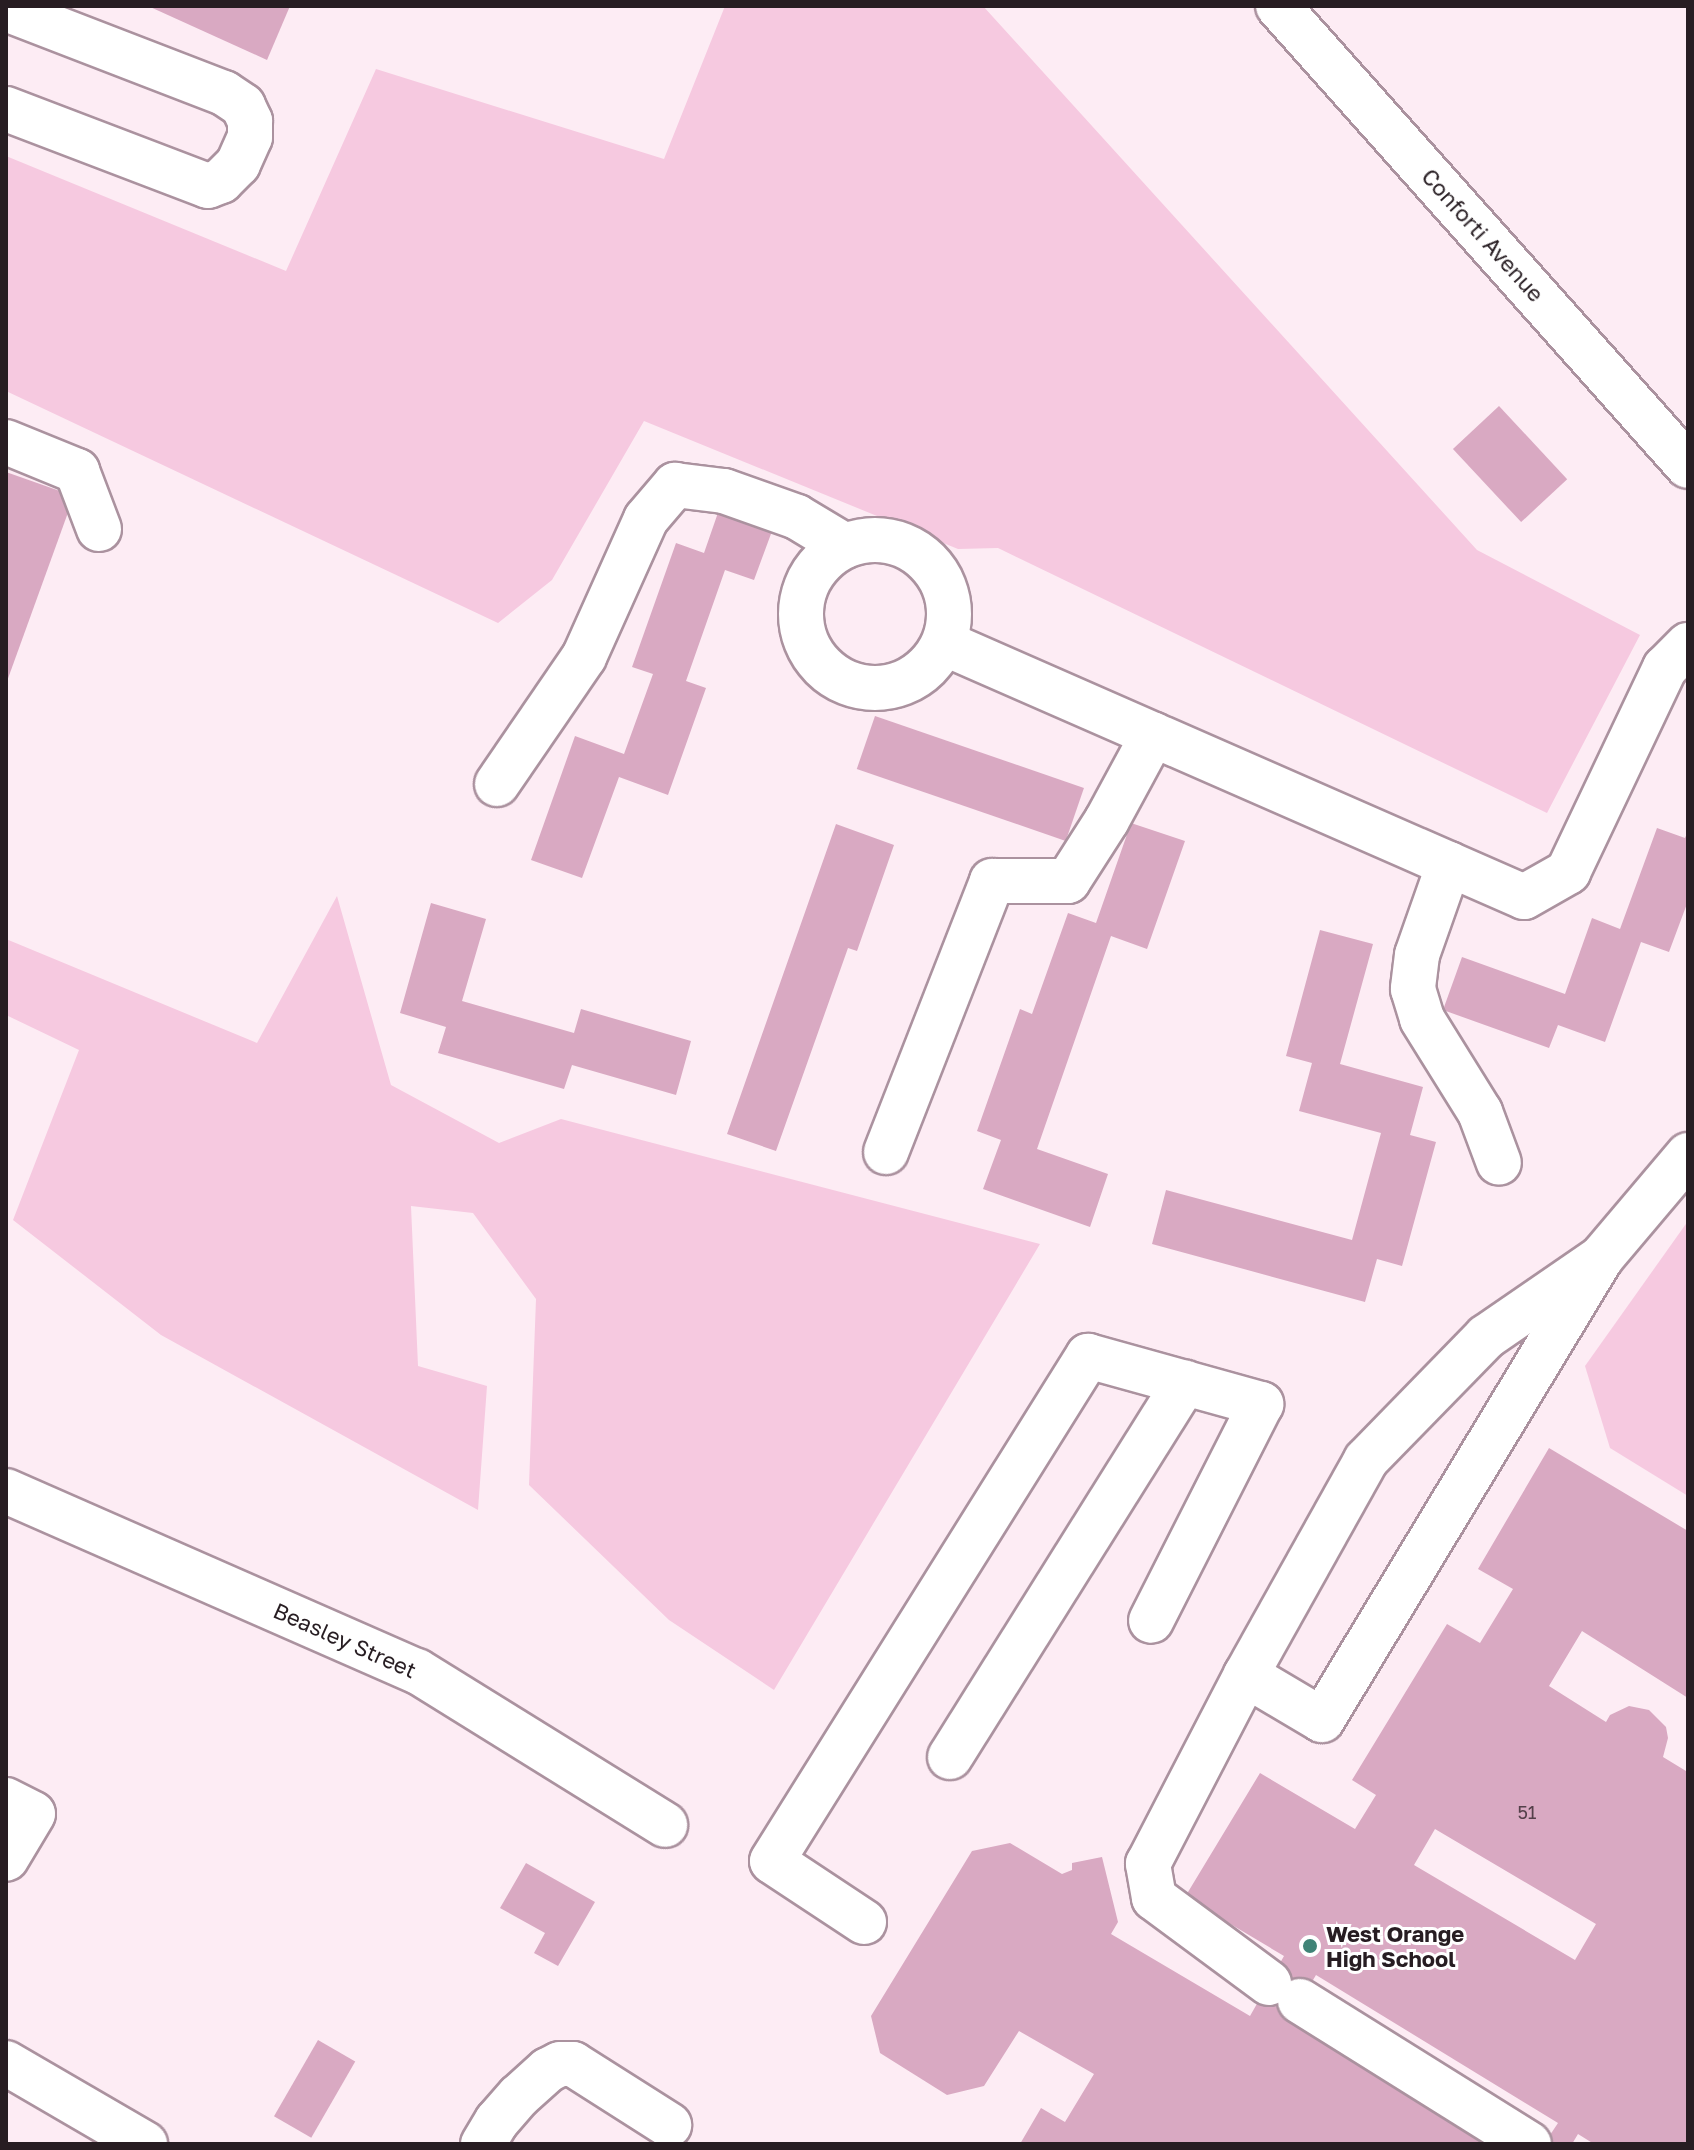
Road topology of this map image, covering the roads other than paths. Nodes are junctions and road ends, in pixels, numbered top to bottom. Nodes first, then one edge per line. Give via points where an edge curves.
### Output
1 (1278, 6) edge
2 (6, 9) edge
3 (6, 109) edge
4 (6, 442) edge
5 (1688, 466) edge
6 (99, 529) dead end
7 (845, 546) junction
8 (944, 643) junction
9 (1688, 645) edge
10 (1153, 735) junction
11 (497, 784) dead end
12 (1449, 864) junction
13 (886, 1152) dead end
14 (1688, 1155) edge
15 (1499, 1163) dead end
16 (1601, 1258) junction
17 (1185, 1383) junction
18 (6, 1491) edge
19 (1151, 1621) dead end
20 (1246, 1675) junction
21 (950, 1757) dead end
22 (6, 1800) edge
23 (665, 1825) dead end
24 (6, 1859) edge
25 (864, 1922) dead end
26 (6, 2063) edge
27 (669, 2125) dead end
28 (145, 2144) edge
29 (483, 2144) edge
30 (1529, 2144) edge

1 - 5 street, Conforti Avenue
2 - 3 street via 224,93 243,106 250,137 238,164 208,186
4 - 6 street via 52,475 77,471
7 - 8 street via 891,541 920,554 947,592 950,614
7 - 8 street via 811,577 802,599 802,630 810,652 825,670 868,689 898,686 919,675
7 - 11 street via 797,517 724,491 675,485 646,519 584,657
8 - 10 street
9 - 12 street via 1665,668 1568,872 1524,897
10 - 12 street
10 - 13 street via 1068,881 992,881
12 - 15 street via 1417,955 1413,989 1422,1019 1480,1112
14 - 16 street
16 - 20 street via 1486,1337 1366,1460
16 - 20 street via 1322,1720
17 - 19 street via 1261,1404
17 - 21 street
17 - 25 street via 1088,1356 772,1861
18 - 23 street, Beasley Street via 417,1671
20 - 30 street via 1148,1864 1154,1898 1252,1975
22 - 24 street via 33,1814
26 - 28 street
27 - 29 street via 573,2064 560,2064 519,2096

